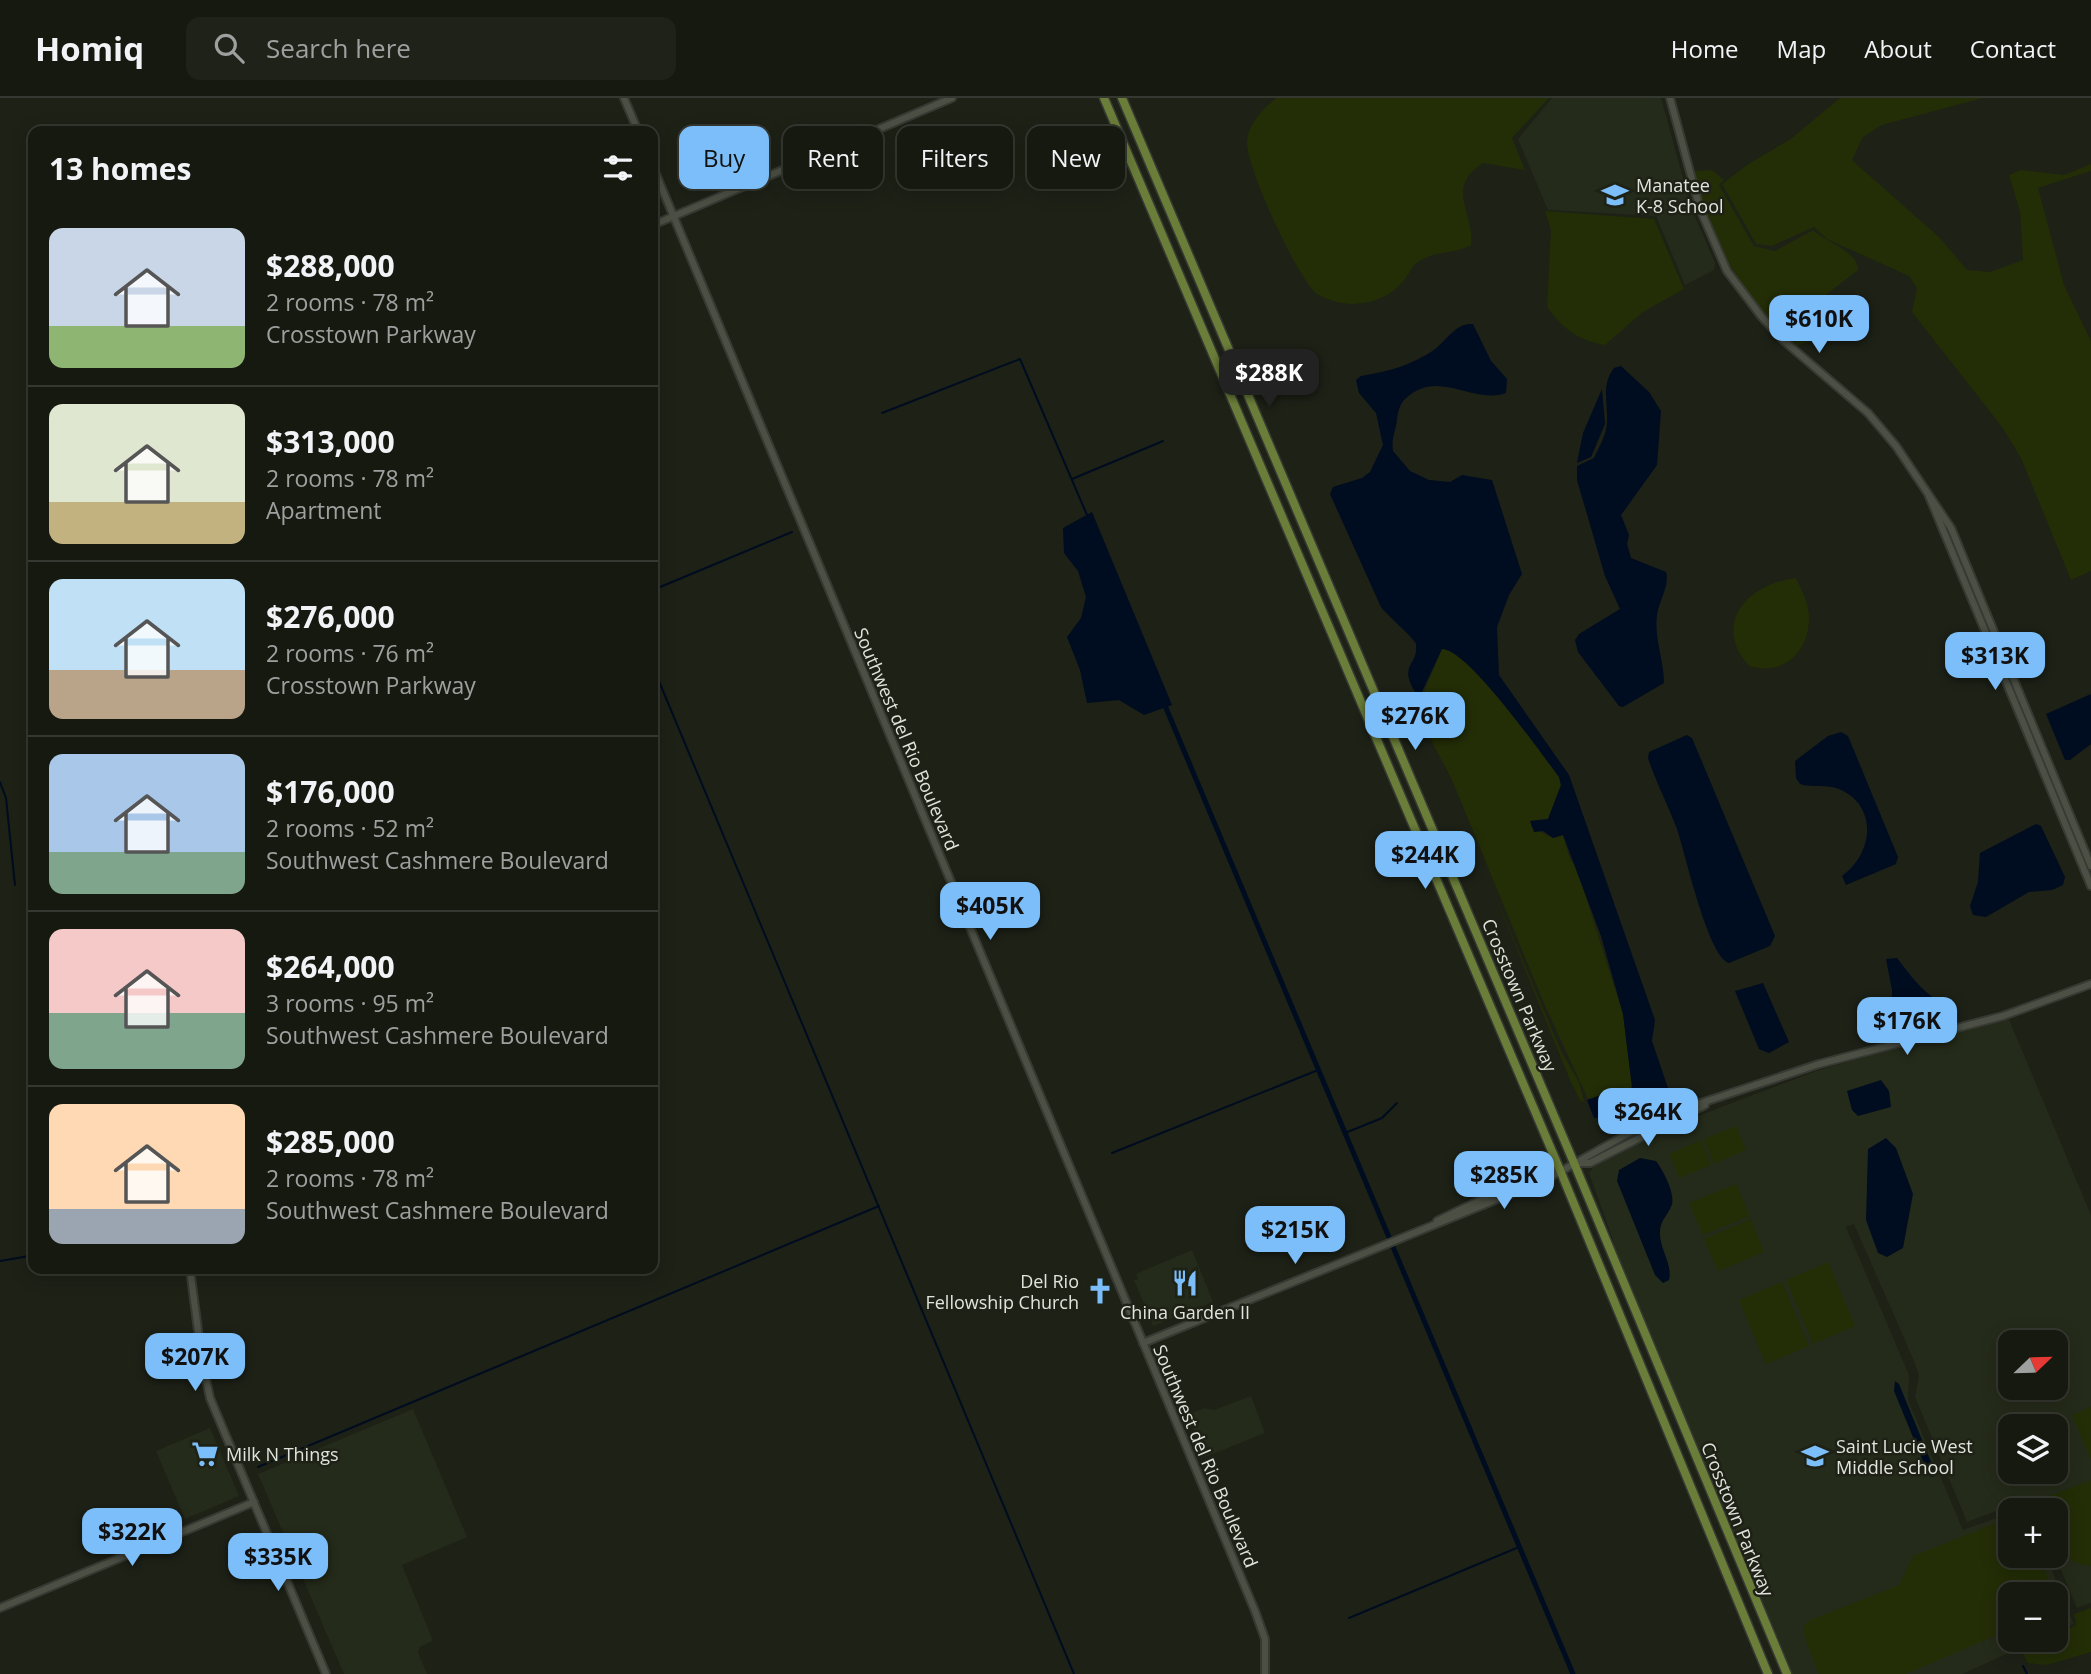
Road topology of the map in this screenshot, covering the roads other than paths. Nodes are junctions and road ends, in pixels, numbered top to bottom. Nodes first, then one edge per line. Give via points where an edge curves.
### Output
1 (624, 98) edge
2 (952, 98) edge
3 (1104, 98) edge
4 (1122, 98) edge
5 (1670, 98) edge
6 (636, 126) edge
7 (658, 179) edge
8 (673, 216) junction
9 (658, 223) edge
10 (1925, 488) junction
11 (2091, 866) edge
12 (2091, 886) edge
13 (2091, 984) edge
14 (1574, 1163) junction
15 (1560, 1170) junction
16 (191, 1274) edge
17 (1143, 1343) junction
18 (254, 1502) junction
19 (0, 1608) edge
20 (326, 1674) edge
21 (1265, 1674) edge
22 (1768, 1674) edge
23 (1787, 1674) edge

1 - 6 street
2 - 8 street
3 - 15 main road, Crosstown Parkway
4 - 14 main road, Crosstown Parkway
5 - 10 street via 1700,209 1727,271 1784,341 1868,414
7 - 8 street, Southwest del Rio Boulevard
8 - 9 street
8 - 17 street, Southwest del Rio Boulevard
10 - 11 street via 1951,528
10 - 12 street
13 - 14 street via 2003,1016 1819,1064 1713,1101 1590,1163
14 - 15 street
14 - 23 main road, Crosstown Parkway
15 - 17 street via 1481,1207
15 - 22 main road, Crosstown Parkway
16 - 18 street via 210,1398
17 - 21 street, Southwest del Rio Boulevard via 1262,1628
18 - 19 street
18 - 20 street

